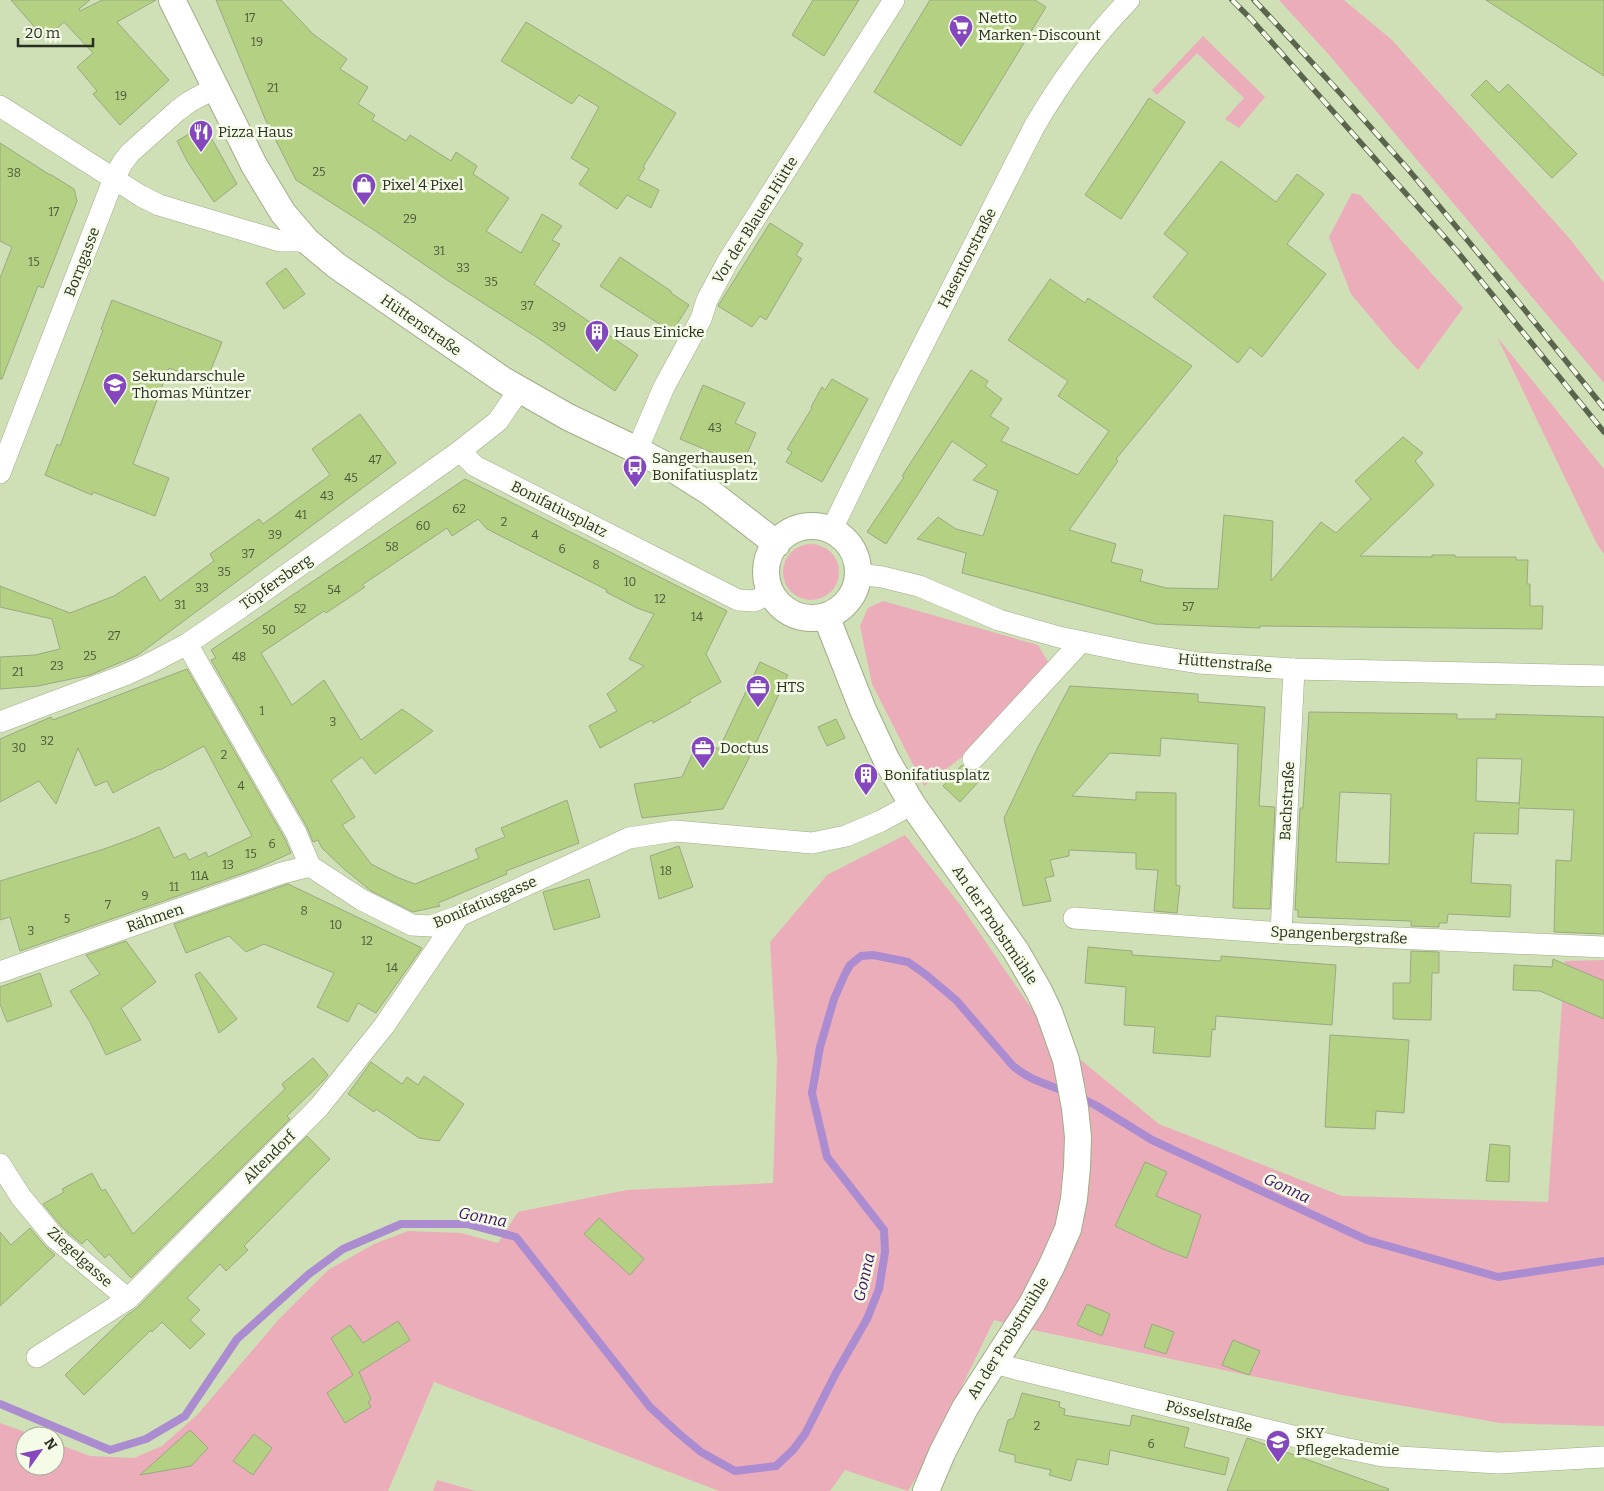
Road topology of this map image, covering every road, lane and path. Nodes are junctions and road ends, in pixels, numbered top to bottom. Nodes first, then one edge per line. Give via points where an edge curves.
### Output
1 (172, 0) edge
2 (894, 0) edge
3 (1129, 0) edge
4 (215, 88) junction
5 (0, 106) edge
6 (114, 178) junction
7 (308, 241) junction
8 (519, 390) junction
9 (637, 450) junction
10 (460, 451) junction
11 (0, 473) edge
12 (831, 531) junction
13 (777, 544) junction
14 (858, 574) junction
15 (771, 593) junction
16 (826, 616) junction
17 (1081, 642) junction
18 (188, 644) junction
19 (1294, 669) junction
20 (1604, 676) edge
21 (0, 722) edge
22 (973, 759) dead end
23 (912, 804) junction
24 (310, 866) junction
25 (458, 916) junction
26 (1074, 918) dead end
27 (1281, 933) junction
28 (1604, 947) edge
29 (0, 972) edge
30 (0, 1164) edge
31 (128, 1299) junction
32 (37, 1357) dead end
33 (995, 1363) junction
34 (1604, 1457) edge
35 (926, 1491) edge

1 - 4 street, Hüttenstraße
2 - 9 street, Vor der Blauen Hütte via 728,261 707,300 701,320 664,387
3 - 12 street, Hasentorstraße via 1085,48 1034,128
4 - 6 street, Borngasse via 177,111 128,156
4 - 7 street, Hüttenstraße via 264,183
5 - 6 street
6 - 7 street via 158,205 280,241
6 - 11 street, Borngasse
7 - 8 street, Hüttenstraße via 337,266
8 - 9 street, Hüttenstraße
8 - 10 street, Töpfersberg via 498,421
9 - 13 street, Hüttenstraße via 711,493
10 - 15 street, Bonifatiusplatz via 475,466 738,600 754,601
10 - 18 street, Töpfersberg
12 - 13 street via 817,527 802,528
12 - 14 street via 846,541 855,557
13 - 15 street via 767,568
14 - 16 street via 851,597 840,609
14 - 17 street, Hüttenstraße via 919,586 999,620
15 - 16 street via 796,615
16 - 23 street, An der Probstmühle via 862,710
17 - 19 street, Hüttenstraße via 1199,663
17 - 22 street
18 - 21 street, Töpfersberg via 125,675
18 - 24 street via 296,833
19 - 20 street, Hüttenstraße
19 - 27 street, Bachstraße
23 - 25 street, Bonifatiusgasse via 846,836 812,843 675,831 628,838
23 - 33 street, An der Probstmühle via 1027,970 1049,1012 1066,1060 1075,1108 1077,1167 1068,1228 1032,1304
24 - 25 street, Bonifatiusgasse via 362,900 412,925 431,926
24 - 29 street, Rähmen
25 - 31 street, Altendorf via 384,1026 319,1107
26 - 27 street, Spangenbergstraße
27 - 28 street, Spangenbergstraße
30 - 31 street, Ziegelgasse via 20,1197 55,1238
31 - 32 street, Altendorf
33 - 34 street, Pösselstraße via 1383,1456 1498,1463
33 - 35 street, An der Probstmühle via 965,1408

